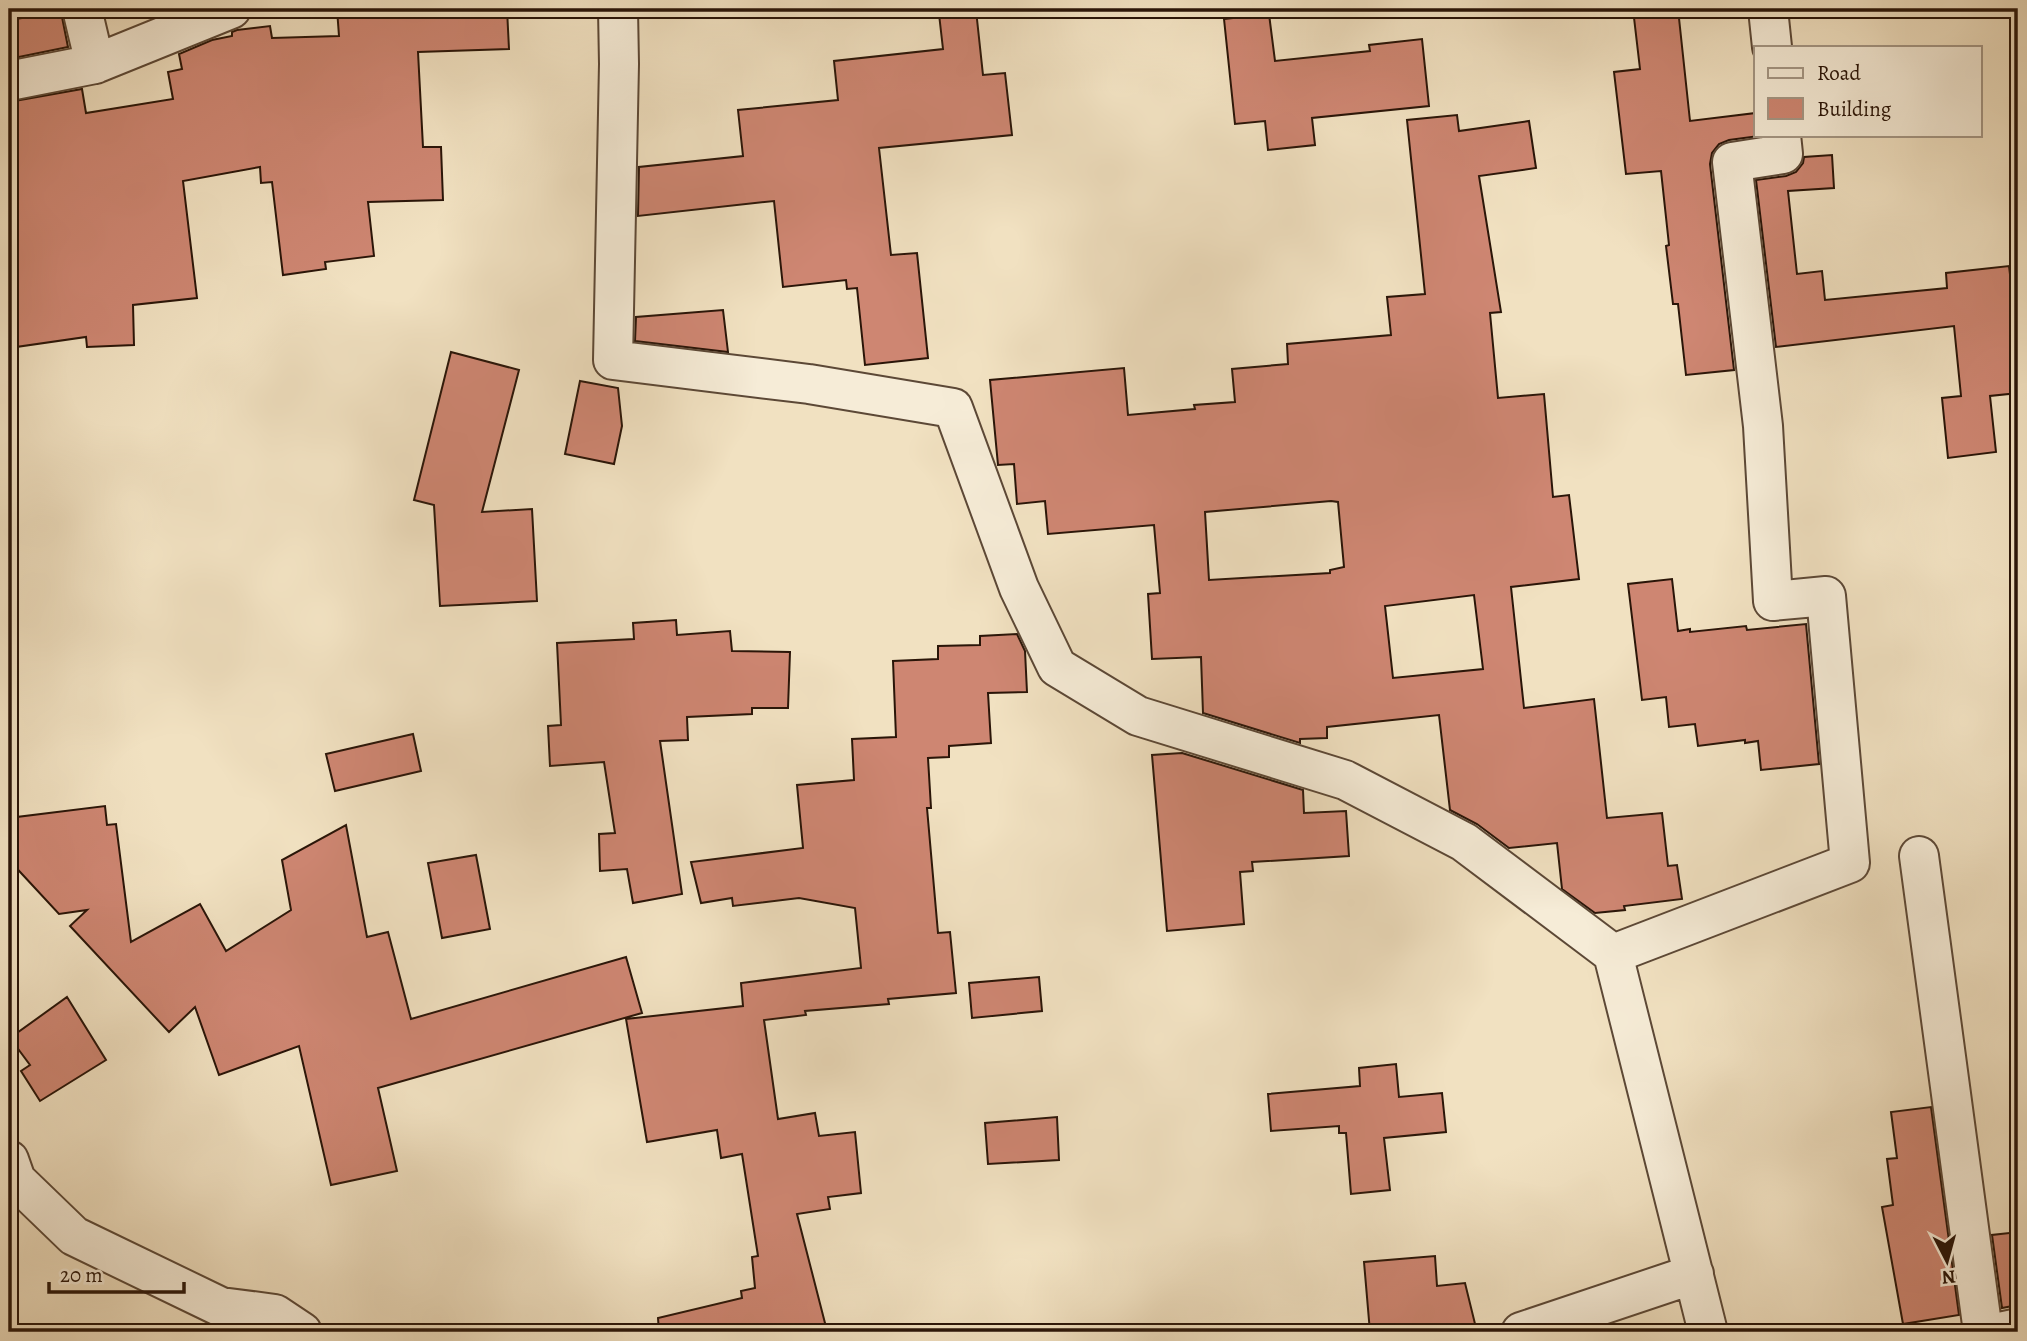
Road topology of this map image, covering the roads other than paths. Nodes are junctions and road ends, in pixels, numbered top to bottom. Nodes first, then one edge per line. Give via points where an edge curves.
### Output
1 (82, 9) edge
2 (231, 9) edge
3 (618, 9) edge
4 (1768, 9) edge
5 (1772, 46) edge
6 (95, 64) junction
7 (9, 81) edge
8 (1781, 136) edge
9 (1919, 856) dead end
10 (1614, 954) junction
11 (9, 1160) edge
12 (1694, 1274) junction
13 (2018, 1328) edge
14 (302, 1332) edge
15 (1521, 1332) edge
16 (1709, 1332) edge
17 (1983, 1332) edge
18 (1998, 1332) edge

1 - 6 street
2 - 6 street
3 - 10 street via 613,360 809,384 953,408 1019,588 1057,667 1138,716 1345,780 1465,842
4 - 5 street
6 - 7 street
8 - 10 street via 1783,154 1732,162 1763,426 1773,601 1826,596 1850,863
9 - 17 street
10 - 12 street
11 - 14 street via 16,1180 74,1236 221,1307 275,1314
12 - 15 street
12 - 16 street
13 - 18 street

